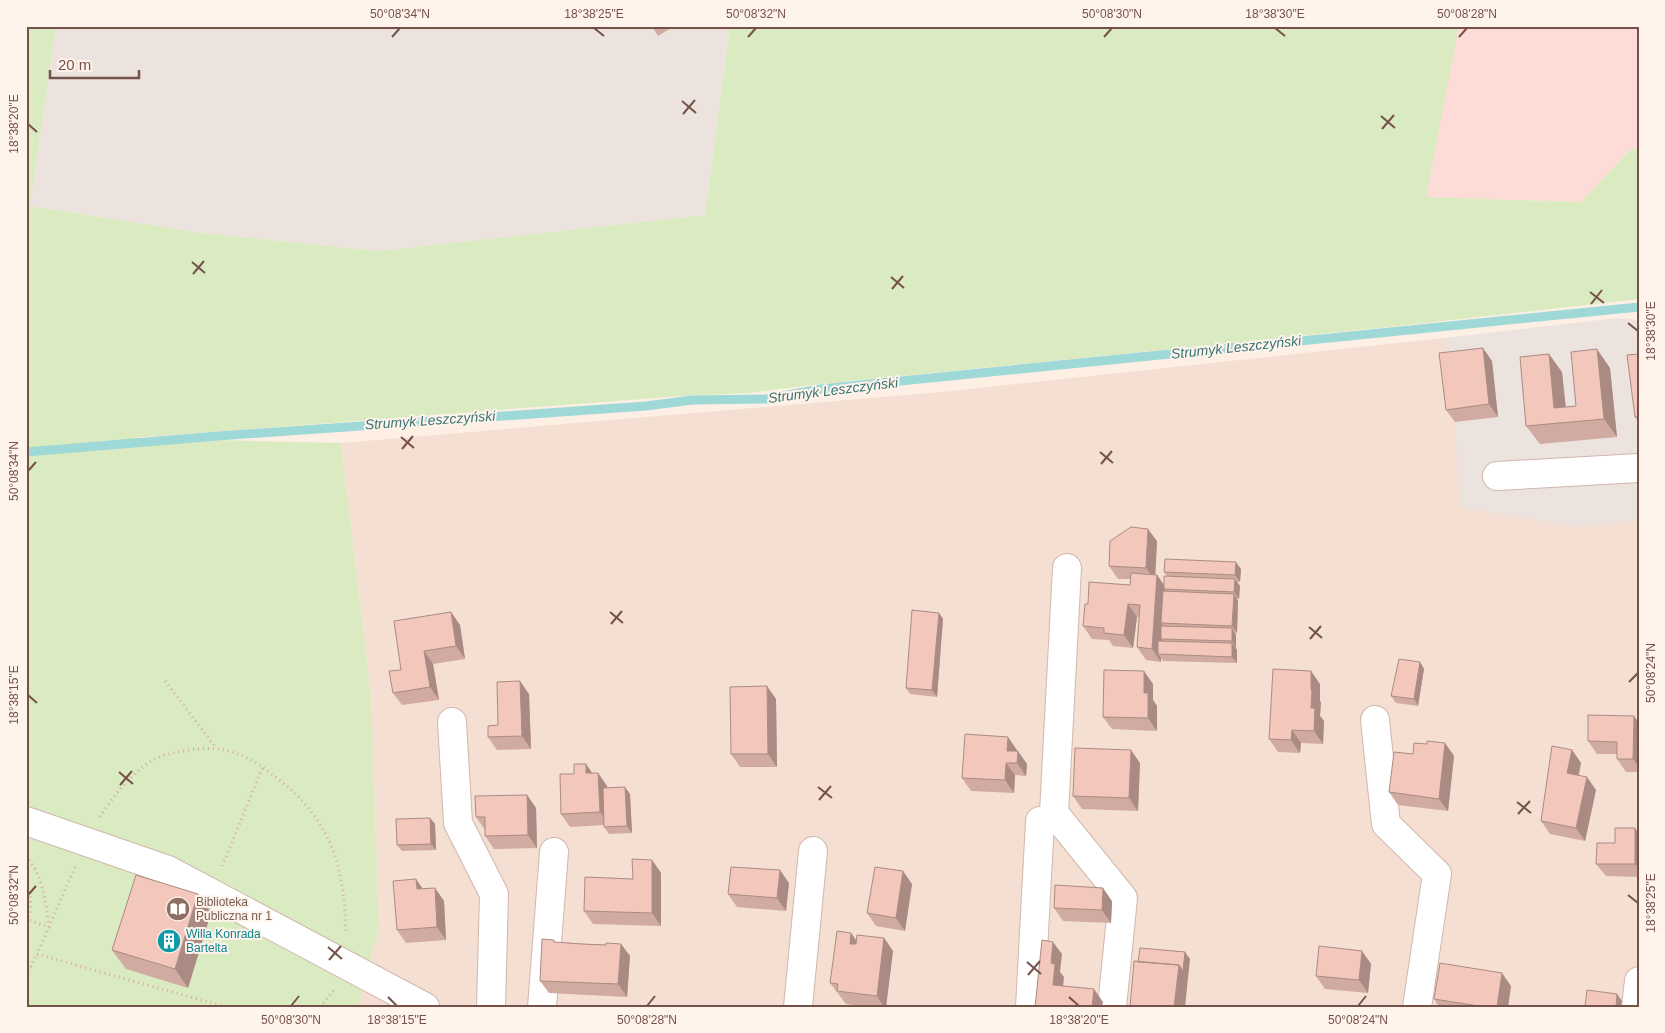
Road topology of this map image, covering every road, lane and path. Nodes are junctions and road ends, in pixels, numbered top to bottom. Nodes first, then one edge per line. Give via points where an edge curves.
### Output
1 (1639, 468) edge
2 (1497, 476) dead end
3 (1067, 568) dead end
4 (165, 680) dead end
5 (1374, 720) dead end
6 (452, 722) dead end
7 (216, 749) dead end
8 (263, 767) dead end
9 (26, 821) edge
10 (1040, 821) dead end
11 (813, 851) dead end
12 (554, 852) dead end
13 (26, 856) edge
14 (26, 882) edge
15 (212, 893) junction
16 (27, 920) edge
17 (37, 954) dead end
18 (26, 976) edge
19 (1639, 981) edge
20 (424, 1007) edge
21 (491, 1007) edge
22 (542, 1007) edge
23 (798, 1007) edge
24 (1030, 1007) edge
25 (1112, 1007) edge
26 (1417, 1007) edge
27 (1636, 1007) edge

1 - 2 street
3 - 25 street via 1054,813 1122,898
4 - 7 path
5 - 26 street via 1386,824 1437,874
6 - 21 street via 458,823 494,894
8 - 15 path
9 - 15 street via 168,870
10 - 24 street
11 - 23 street
12 - 22 street
13 - 16 path via 42,881 49,927
14 - 16 path via 31,906
15 - 20 street
17 - 18 path
19 - 27 street

